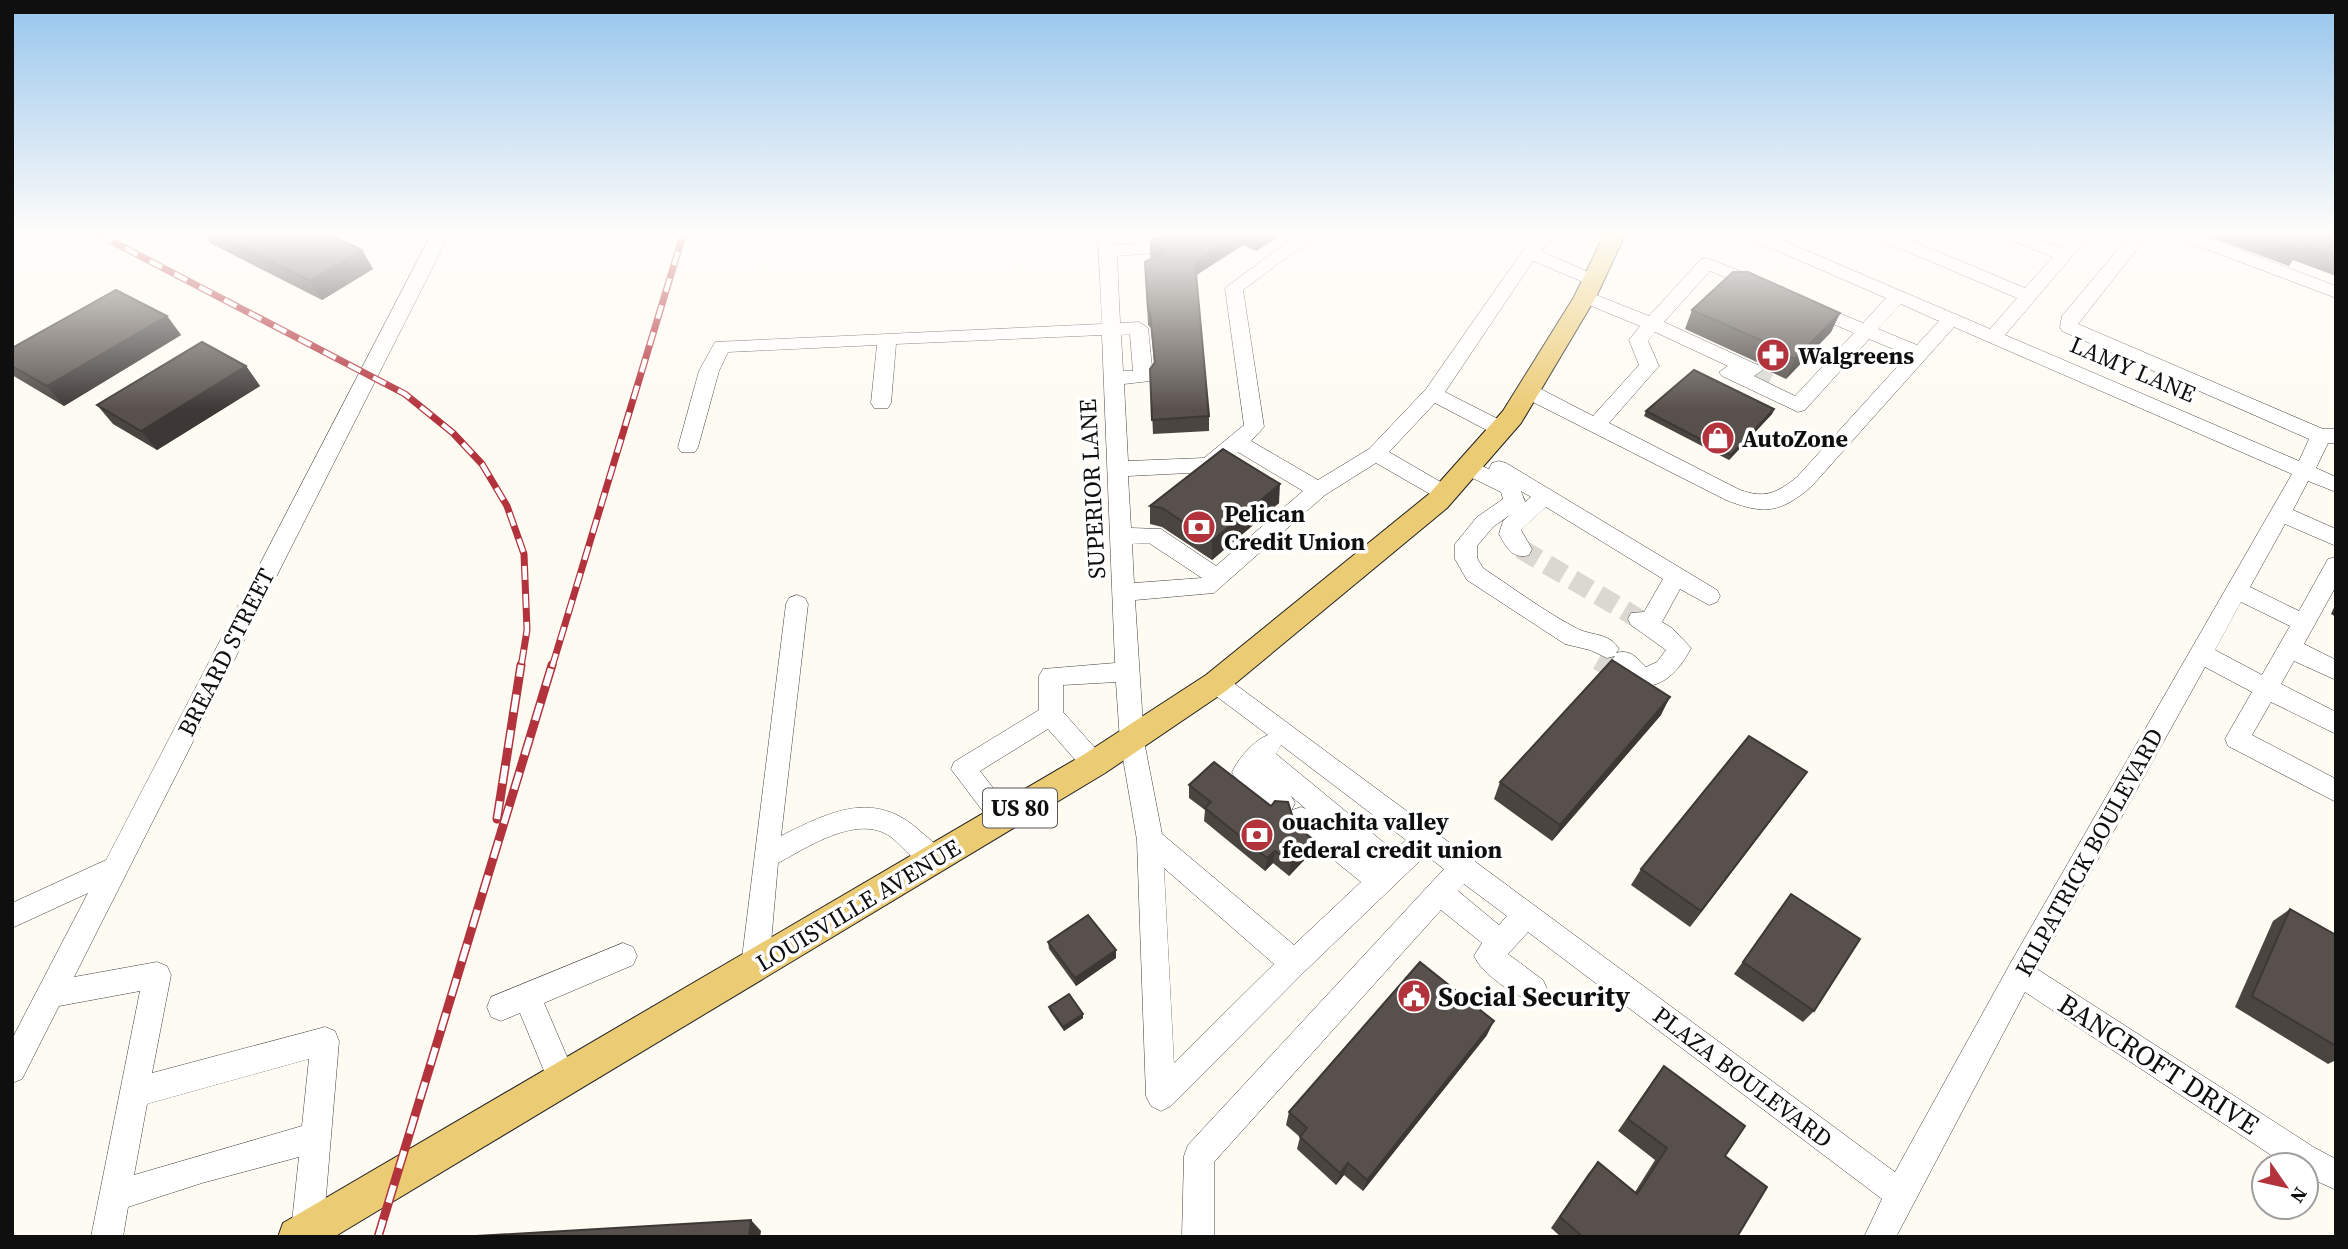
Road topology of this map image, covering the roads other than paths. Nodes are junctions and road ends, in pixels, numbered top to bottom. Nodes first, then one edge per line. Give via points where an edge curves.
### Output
1 (410, 293) edge
2 (1109, 293) edge
3 (1235, 293) edge
4 (1502, 293) edge
5 (1586, 293) edge
6 (1595, 293) edge
7 (1680, 293) edge
8 (1776, 293) edge
9 (1892, 293) edge
10 (2022, 293) edge
11 (2030, 293) edge
12 (2091, 293) edge
13 (1898, 296) junction
14 (2028, 296) junction
15 (1951, 319) junction
16 (1648, 328) junction
17 (1111, 329) junction
18 (1867, 332) junction
19 (1993, 337) junction
20 (887, 338) junction
21 (1920, 353) junction
22 (1753, 370) tunnel mouth
23 (1114, 378) junction
24 (1776, 380) tunnel mouth
25 (1528, 391) junction
26 (1433, 394) junction
27 (1808, 395) junction
28 (881, 403) dead end
29 (1596, 425) junction
30 (1501, 429) junction
31 (2329, 436) edge
32 (1237, 442) junction
33 (688, 447) dead end
34 (1376, 454) junction
35 (1473, 461) junction
36 (1118, 469) junction
37 (2304, 471) junction
38 (2336, 485) edge
39 (1318, 490) junction
40 (1444, 494) junction
41 (1544, 497) junction
42 (2280, 513) junction
43 (1121, 536) junction
44 (2336, 538) edge
45 (1521, 548) dead end
46 (2336, 565) edge
47 (1676, 576) junction
48 (1217, 577) junction
49 (2236, 590) junction
50 (1123, 592) junction
51 (1709, 596) dead end
52 (797, 604) dead end
53 (2304, 623) junction
54 (2290, 648) junction
55 (2201, 654) junction
56 (2336, 671) edge
57 (1127, 672) junction
58 (1216, 683) junction
59 (2266, 689) junction
60 (1051, 715) junction
61 (2336, 724) edge
62 (1282, 733) junction
63 (1132, 741) junction
64 (1260, 755) junction
65 (1094, 764) junction
66 (2336, 791) edge
67 (1003, 818) junction
68 (1150, 839) junction
69 (1424, 840) junction
70 (766, 857) junction
71 (933, 860) junction
72 (117, 867) junction
73 (1462, 868) junction
74 (1386, 874) junction
75 (1440, 892) junction
76 (1525, 915) junction
77 (12, 916) edge
78 (1500, 942) junction
79 (623, 956) dead end
80 (1294, 963) junction
81 (755, 966) junction
82 (2020, 973) junction
83 (1533, 989) dead end
84 (52, 993) junction
85 (12, 1069) edge
86 (562, 1080) junction
87 (134, 1093) junction
88 (316, 1137) junction
89 (2336, 1175) edge
90 (1900, 1194) junction
91 (113, 1197) junction
92 (302, 1234) edge
93 (107, 1237) edge
94 (1198, 1237) edge
95 (1880, 1237) edge

1 - 72 street, BREARD STREET
2 - 17 street, SUPERIOR LANE
3 - 32 street via 1254,427
4 - 26 street
5 - 25 main road, LOUISVILLE AVENUE / US 80
6 - 16 street
7 - 16 street
8 - 18 street
9 - 13 street, LAMY LANE
10 - 14 street
11 - 14 street
12 - 31 street via 2069,320 2068,327 2076,332
13 - 15 street, LAMY LANE
13 - 18 street
14 - 19 street
15 - 19 street, LAMY LANE
15 - 21 street
16 - 22 street
16 - 27 street via 1798,405
16 - 29 street via 1638,340 1649,366
17 - 20 street
17 - 23 street, SUPERIOR LANE
17 - 23 street via 1139,328 1143,377
18 - 21 street
18 - 27 street
19 - 37 street, LAMY LANE
20 - 28 street
20 - 33 street via 722,346 709,371
21 - 29 street via 1804,482 1781,501 1762,506
23 - 36 street, SUPERIOR LANE
24 - 27 street
25 - 29 street
25 - 30 main road, LOUISVILLE AVENUE / US 80
26 - 30 street
26 - 34 street
30 - 35 main road, LOUISVILLE AVENUE / US 80
31 - 37 street, KILPATRICK BOULEVARD
32 - 36 street via 1209,465
32 - 39 street
34 - 39 street
34 - 40 street
35 - 40 main road, LOUISVILLE AVENUE / US 80
35 - 41 street
35 - 47 street via 1510,488 1514,502 1485,522 1466,544 1466,559 1475,574 1573,638 1584,651 1641,677 1672,665 1679,648 1644,622
36 - 43 street, SUPERIOR LANE
37 - 38 street, LAMY LANE
37 - 42 street, KILPATRICK BOULEVARD
39 - 48 street
40 - 58 main road, LOUISVILLE AVENUE / US 80
41 - 45 street via 1511,527 1510,534
41 - 47 street
42 - 44 street
42 - 49 street, KILPATRICK BOULEVARD
43 - 48 street via 1153,535
43 - 50 street, SUPERIOR LANE
46 - 53 street
47 - 51 street
48 - 50 street via 1206,587
49 - 53 street
49 - 55 street, KILPATRICK BOULEVARD
50 - 57 street, SUPERIOR LANE
52 - 70 street
53 - 54 street
54 - 56 street
54 - 59 street
55 - 59 street
55 - 82 street, KILPATRICK BOULEVARD
57 - 60 street via 1051,676
57 - 63 street, SUPERIOR LANE
58 - 62 street, PLAZA BOULEVARD
58 - 63 main road, LOUISVILLE AVENUE / US 80
59 - 61 street
59 - 66 street via 2237,739
60 - 65 street
60 - 67 street via 963,769
62 - 64 street
62 - 69 street, PLAZA BOULEVARD
63 - 65 main road, LOUISVILLE AVENUE / US 80
63 - 68 street, SUPERIOR LANE
64 - 74 street
64 - 74 street via 1244,772 1291,811
65 - 67 main road, LOUISVILLE AVENUE / US 80
67 - 71 main road, LOUISVILLE AVENUE / US 80
68 - 80 street
68 - 80 street, SUPERIOR LANE via 1161,1096
69 - 73 street, PLAZA BOULEVARD
69 - 74 street
70 - 71 street via 810,833 848,820 877,818 898,828
70 - 81 street
71 - 81 main road, LOUISVILLE AVENUE / US 80
72 - 77 street
72 - 84 street, BREARD STREET
73 - 75 street
73 - 76 street, PLAZA BOULEVARD
74 - 80 street
75 - 78 street
75 - 94 street via 1199,1156
76 - 78 street
76 - 90 street, PLAZA BOULEVARD
78 - 83 street via 1488,956
79 - 86 street via 514,1002
81 - 86 main road, LOUISVILLE AVENUE / US 80
82 - 89 street, BANCROFT DRIVE via 2304,1159
82 - 90 street, KILPATRICK BOULEVARD
84 - 85 street, BREARD STREET
84 - 87 street via 158,975
86 - 92 main road, LOUISVILLE AVENUE / US 80
87 - 88 street via 325,1041
87 - 91 street
88 - 91 street
88 - 92 street
90 - 95 street, KILPATRICK BOULEVARD
91 - 93 street

